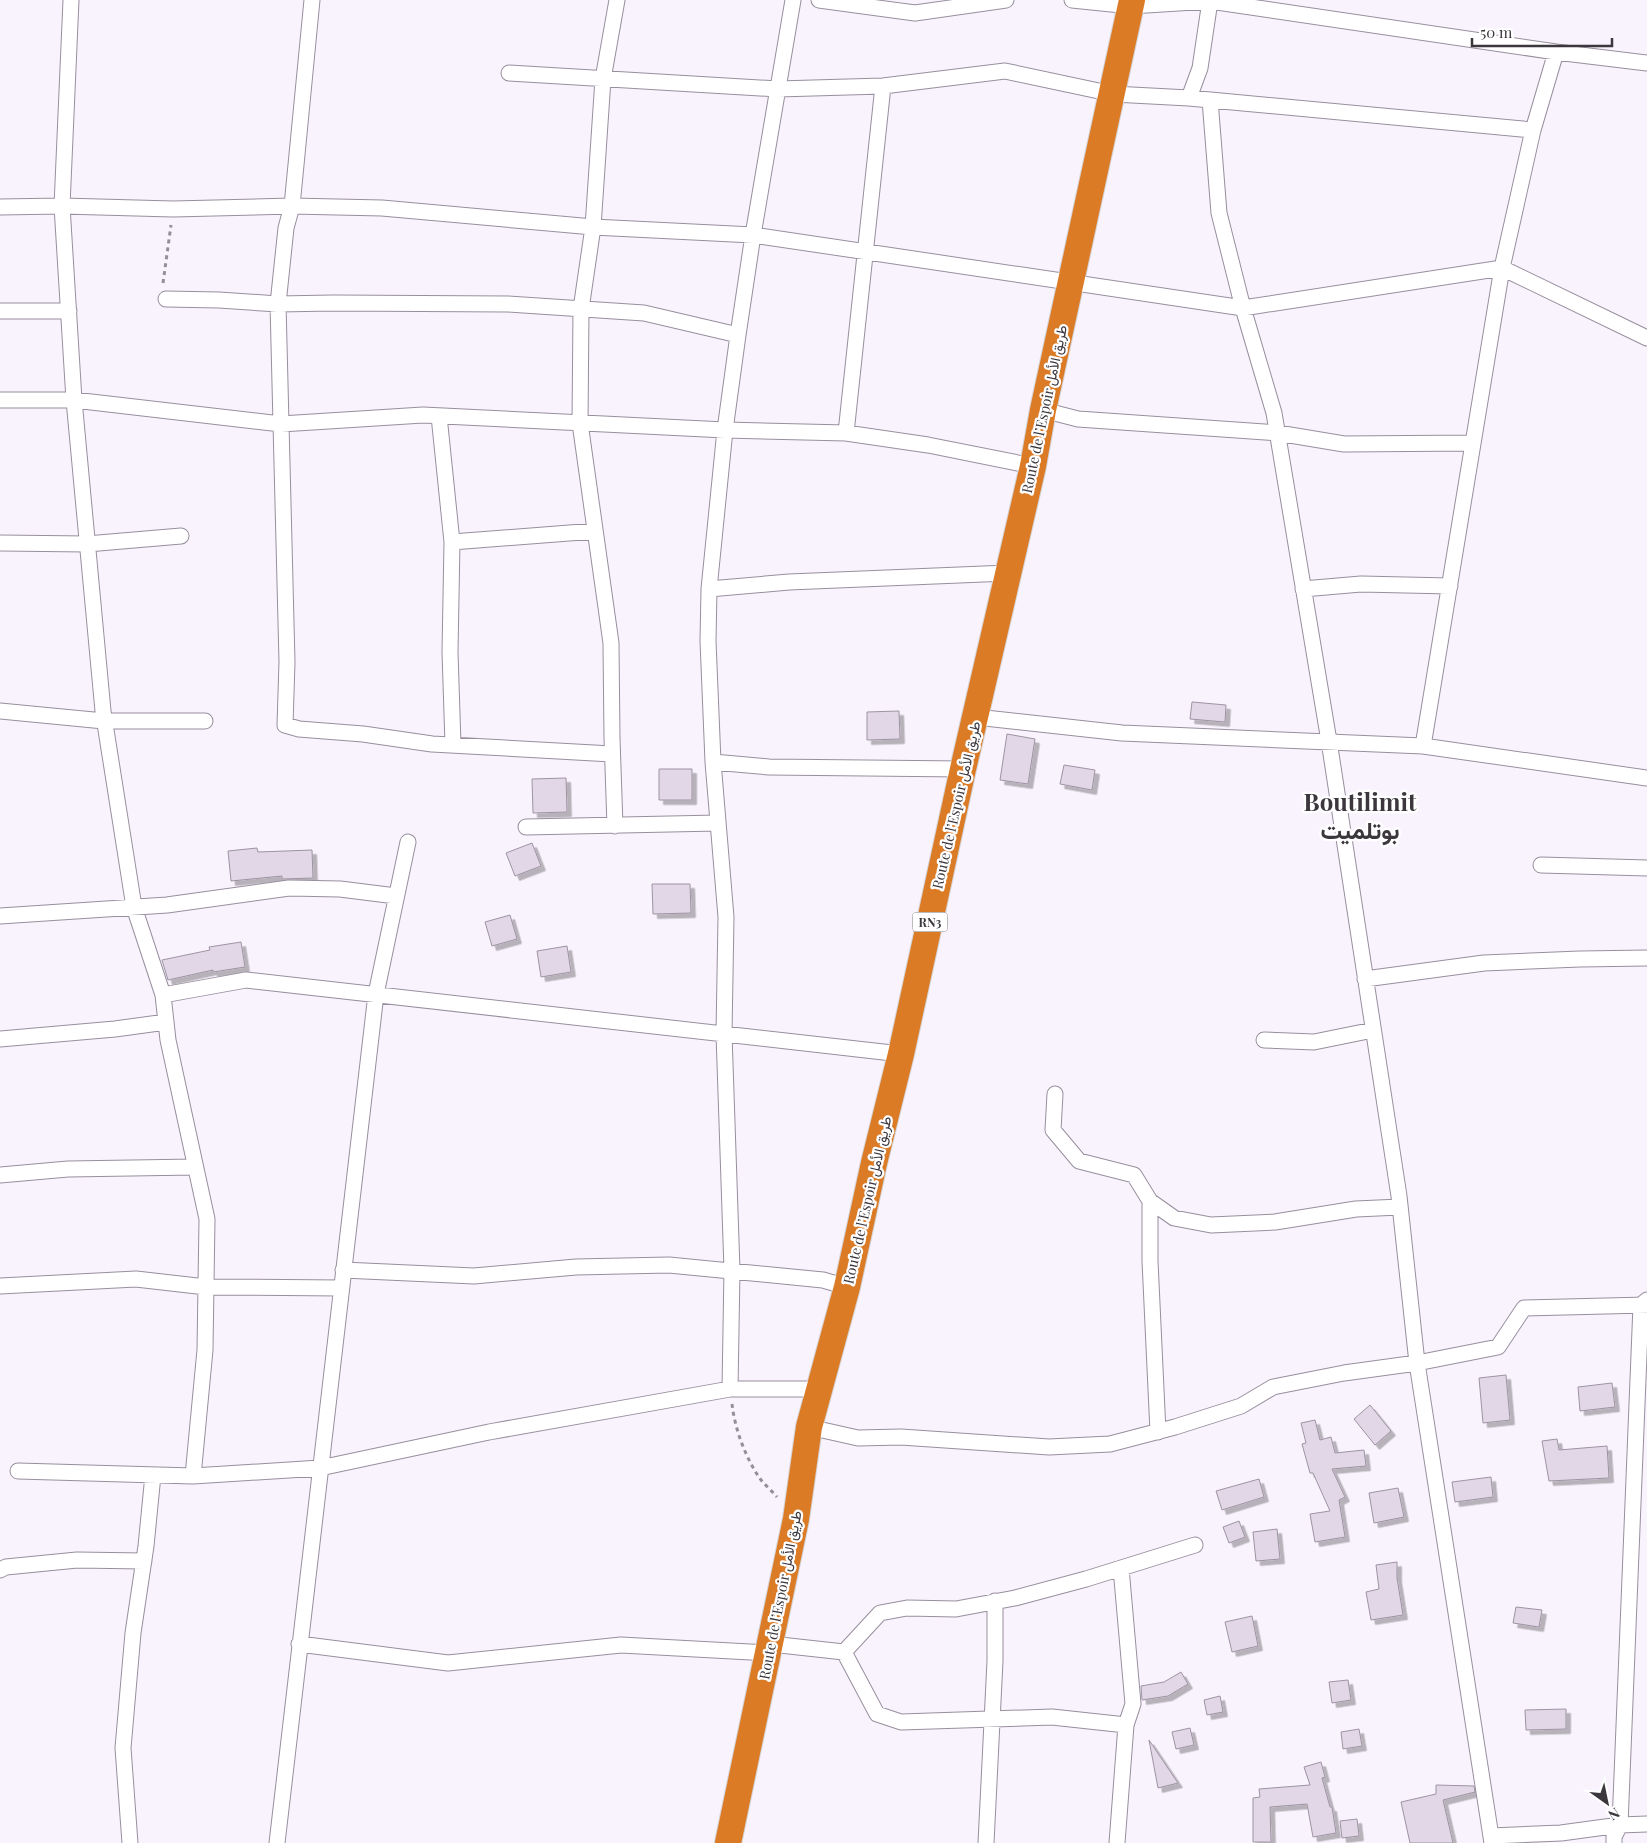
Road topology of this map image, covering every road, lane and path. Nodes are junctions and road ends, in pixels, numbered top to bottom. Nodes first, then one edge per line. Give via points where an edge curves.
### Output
1 (71, 0) edge
2 (312, 0) edge
3 (617, 0) edge
4 (793, 0) edge
5 (818, 0) edge
6 (1006, 0) edge
7 (1072, 0) edge
8 (1210, 0) edge
9 (1131, 3) edge
10 (916, 7) edge
11 (1556, 52) junction
12 (1647, 63) edge
13 (509, 73) dead end
14 (603, 79) junction
15 (883, 86) junction
16 (778, 89) junction
17 (1113, 94) junction
18 (1189, 98) junction
19 (1210, 100) junction
20 (1532, 130) junction
21 (0, 206) edge
22 (62, 206) junction
23 (292, 206) junction
24 (173, 209) junction
25 (593, 227) junction
26 (753, 235) junction
27 (865, 251) junction
28 (1502, 268) junction
29 (1071, 282) junction
30 (166, 299) joint
31 (278, 304) junction
32 (1243, 308) junction
33 (581, 309) junction
34 (0, 311) edge
35 (69, 311) junction
36 (738, 335) junction
37 (1647, 338) edge
38 (0, 400) edge
39 (74, 400) junction
40 (1043, 410) junction
41 (439, 416) junction
42 (580, 423) junction
43 (281, 424) junction
44 (726, 430) junction
45 (846, 433) junction
46 (1278, 433) junction
47 (1474, 443) junction
48 (1033, 466) junction
49 (595, 531) junction
50 (180, 536) dead end
51 (0, 542) edge
52 (452, 542) junction
53 (87, 544) junction
54 (1008, 574) junction
55 (1450, 586) junction
56 (709, 589) junction
57 (1304, 589) junction
58 (0, 711) edge
59 (976, 717) junction
60 (104, 721) junction
61 (205, 721) dead end
62 (1329, 741) junction
63 (453, 746) junction
64 (1422, 746) junction
65 (612, 754) junction
66 (713, 762) junction
67 (963, 769) junction
68 (1647, 778) edge
69 (718, 823) junction
70 (615, 826) junction
71 (526, 827) dead end
72 (408, 842) dead end
73 (1541, 865) dead end
74 (1647, 868) edge
75 (396, 896) junction
76 (134, 907) junction
77 (0, 916) edge
78 (1647, 958) edge
79 (1365, 979) junction
80 (376, 994) junction
81 (163, 995) junction
82 (166, 1022) junction
83 (1373, 1030) junction
84 (724, 1034) junction
85 (0, 1039) edge
86 (1264, 1040) dead end
87 (901, 1054) junction
88 (1056, 1094) dead end
89 (196, 1167) junction
90 (0, 1175) edge
91 (1150, 1201) junction
92 (1400, 1207) junction
93 (343, 1270) junction
94 (732, 1270) junction
95 (0, 1286) edge
96 (206, 1287) junction
97 (847, 1287) junction
98 (341, 1288) junction
99 (1645, 1303) edge
100 (1417, 1363) junction
101 (730, 1389) junction
102 (820, 1389) junction
103 (809, 1427) junction
104 (1158, 1432) junction
105 (320, 1468) junction
106 (18, 1471) dead end
107 (153, 1475) junction
108 (193, 1476) junction
109 (796, 1519) junction
110 (1640, 1541) edge
111 (1195, 1545) dead end
112 (144, 1561) junction
113 (1121, 1568) junction
114 (0, 1570) edge
115 (995, 1601) junction
116 (299, 1644) junction
117 (770, 1648) junction
118 (844, 1652) junction
119 (992, 1720) junction
120 (1126, 1725) junction
121 (1647, 1824) edge
122 (1620, 1825) junction
123 (1492, 1840) edge
124 (130, 1843) edge
125 (277, 1843) edge
126 (728, 1843) edge
127 (986, 1843) edge
128 (1117, 1843) edge
129 (1614, 1843) edge

1 - 22 street
2 - 23 street
3 - 14 street
4 - 16 street
5 - 10 street
6 - 10 street
7 - 9 street
8 - 9 street
8 - 11 street
8 - 18 street via 1200,68
9 - 17 highway, Route de l’Espoir طريق الأمل / RN3
11 - 12 street
11 - 20 street
13 - 14 street
14 - 16 street
14 - 25 street
15 - 16 street
15 - 17 street via 1005,71
15 - 27 street
16 - 26 street
17 - 18 street
17 - 29 highway, Route de l’Espoir طريق الأمل / RN3
18 - 19 street
19 - 20 street
19 - 32 street via 1219,213
20 - 28 street
21 - 22 street
22 - 24 street
22 - 35 street
23 - 24 street
23 - 25 street via 382,208
23 - 31 street via 286,228
24 - 30 path via 162,294
25 - 26 street
25 - 33 street
26 - 27 street
26 - 36 street
27 - 29 street
27 - 45 street
28 - 32 street
28 - 37 street
28 - 47 street
29 - 32 street
29 - 40 highway, Route de l’Espoir طريق الأمل / RN3
30 - 31 street
31 - 33 street via 508,304
31 - 43 street
32 - 46 street
33 - 36 street via 644,313
33 - 42 street
34 - 35 street
35 - 39 street
36 - 44 street
38 - 39 street
39 - 43 street
39 - 53 street
40 - 46 street via 1078,419
40 - 48 highway, Route de l’Espoir طريق الأمل / RN3
41 - 42 street
41 - 43 street
41 - 52 street
42 - 44 street
42 - 49 street
43 - 63 street via 287,662 285,725
44 - 45 street
44 - 56 street
45 - 48 street
46 - 47 street via 1344,444
46 - 57 street
47 - 55 street
48 - 54 highway, Route de l’Espoir طريق الأمل / RN3
49 - 52 street
49 - 65 street via 611,643
50 - 53 street
51 - 53 street
52 - 63 street via 450,652
53 - 60 street
54 - 56 street via 789,582
54 - 59 highway, Route de l’Espoir طريق الأمل / RN3
55 - 57 street via 1361,584
55 - 64 street
56 - 66 street
57 - 62 street
58 - 60 street
59 - 62 street via 1122,732
59 - 67 highway, Route de l’Espoir طريق الأمل / RN3
60 - 61 street
60 - 76 street
62 - 64 street
62 - 79 street
63 - 65 street
64 - 68 street
65 - 70 street
66 - 67 street via 769,767
66 - 69 street
67 - 87 highway, Route de l’Espoir طريق الأمل / RN3
69 - 70 street
69 - 84 street via 726,917
70 - 71 street
72 - 75 street
73 - 74 street
75 - 76 street via 340,889 289,888
75 - 80 street
76 - 77 street
76 - 81 street
78 - 79 street via 1484,963
79 - 83 street
80 - 81 street via 246,980
80 - 84 street
80 - 93 street
81 - 82 street
82 - 85 street
82 - 89 street
83 - 86 street via 1314,1042
83 - 92 street
84 - 87 street
84 - 94 street
87 - 97 highway, Route de l’Espoir طريق الأمل / RN3
88 - 91 street via 1053,1130 1079,1161 1134,1175
89 - 90 street via 68,1169
89 - 96 street via 207,1219
91 - 92 street via 1174,1218 1211,1225 1275,1222 1356,1209
91 - 104 street
92 - 100 street
93 - 94 street via 474,1276 576,1267 669,1265
93 - 98 street
94 - 97 street via 822,1280
94 - 101 street
95 - 96 street via 136,1279
96 - 98 street
96 - 108 street via 205,1350
97 - 102 highway, Route de l’Espoir طريق الأمل / RN3
98 - 105 street
99 - 100 street via 1524,1308 1498,1347
99 - 110 street
100 - 104 street via 1273,1387 1241,1406
100 - 123 street
101 - 102 street
101 - 105 street via 489,1432
101 - 109 path via 734,1417 750,1464
102 - 103 highway, Route de l’Espoir طريق الأمل / RN3
103 - 104 street via 858,1438 901,1437 1049,1447 1110,1444
103 - 109 highway, Route de l’Espoir طريق الأمل / RN3
105 - 108 street
105 - 116 street
106 - 107 street
107 - 108 street
107 - 112 street
109 - 117 highway, Route de l’Espoir طريق الأمل / RN3
110 - 122 street
111 - 113 street
112 - 114 street via 77,1560
112 - 124 street via 133,1632 123,1748
113 - 115 street via 1086,1580
113 - 120 street via 1133,1704
115 - 118 street via 956,1609 907,1608 880,1613
115 - 119 street
116 - 117 street via 448,1663 621,1645
116 - 125 street
117 - 118 street
117 - 126 highway, Route de l’Espoir طريق الأمل / RN3
118 - 119 street via 877,1714 901,1722
119 - 120 street via 1052,1718
119 - 127 street
120 - 128 street
121 - 122 street
122 - 123 street
122 - 129 street

